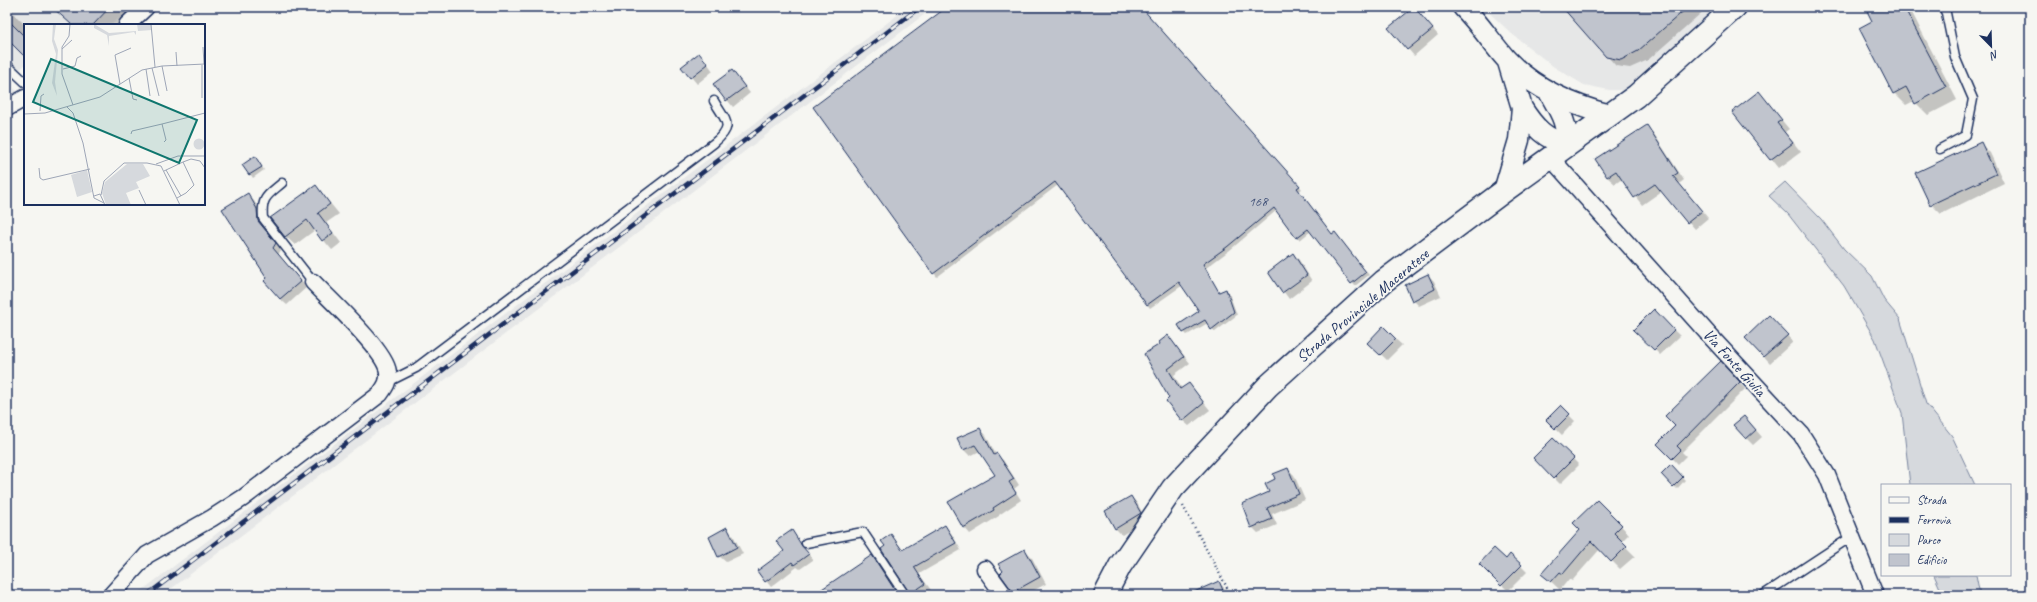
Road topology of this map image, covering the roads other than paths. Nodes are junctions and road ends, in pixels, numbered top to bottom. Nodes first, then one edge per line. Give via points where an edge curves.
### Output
1 (146, 7) edge
2 (1463, 7) edge
3 (1735, 7) edge
4 (1943, 7) edge
5 (128, 24) edge
6 (1507, 60) junction
7 (7, 65) edge
8 (24, 81) edge
9 (1550, 94) junction
10 (24, 99) edge
11 (714, 101) dead end
12 (7, 108) edge
13 (1522, 108) junction
14 (1610, 115) junction
15 (1940, 149) dead end
16 (1559, 151) junction
17 (282, 183) dead end
18 (1504, 191) junction
19 (313, 282) joint
20 (388, 382) junction
21 (1852, 537) junction
22 (806, 543) dead end
23 (986, 569) dead end
24 (1871, 593) edge
25 (111, 595) edge
26 (904, 595) edge
27 (1004, 595) edge
28 (1105, 595) edge
29 (1763, 595) edge

1 - 5 street
2 - 6 street
3 - 14 main road, Strada Provinciale Maceratese via 1689,50
4 - 15 lane via 1955,57 1973,99 1966,134
6 - 9 street
6 - 13 street
7 - 8 lane
9 - 14 street
9 - 16 street via 1564,119 1568,133
10 - 12 street
11 - 20 lane via 727,125 726,133 416,368
13 - 16 street via 1534,126 1555,142
13 - 18 street via 1519,140
14 - 16 main road, Strada Provinciale Maceratese
16 - 18 main road, Strada Provinciale Maceratese
16 - 21 street, Via Fonte Giulia via 1710,336 1801,434 1827,475
17 - 19 lane via 266,197 262,206 263,218
18 - 28 main road, Strada Provinciale Maceratese via 1378,286 1268,386 1173,488 1120,566
19 - 20 street via 380,354 388,370
20 - 25 street via 380,394 243,498 147,555
21 - 24 street, Via Fonte Giulia
21 - 29 lane
22 - 26 lane via 864,532
23 - 27 street

